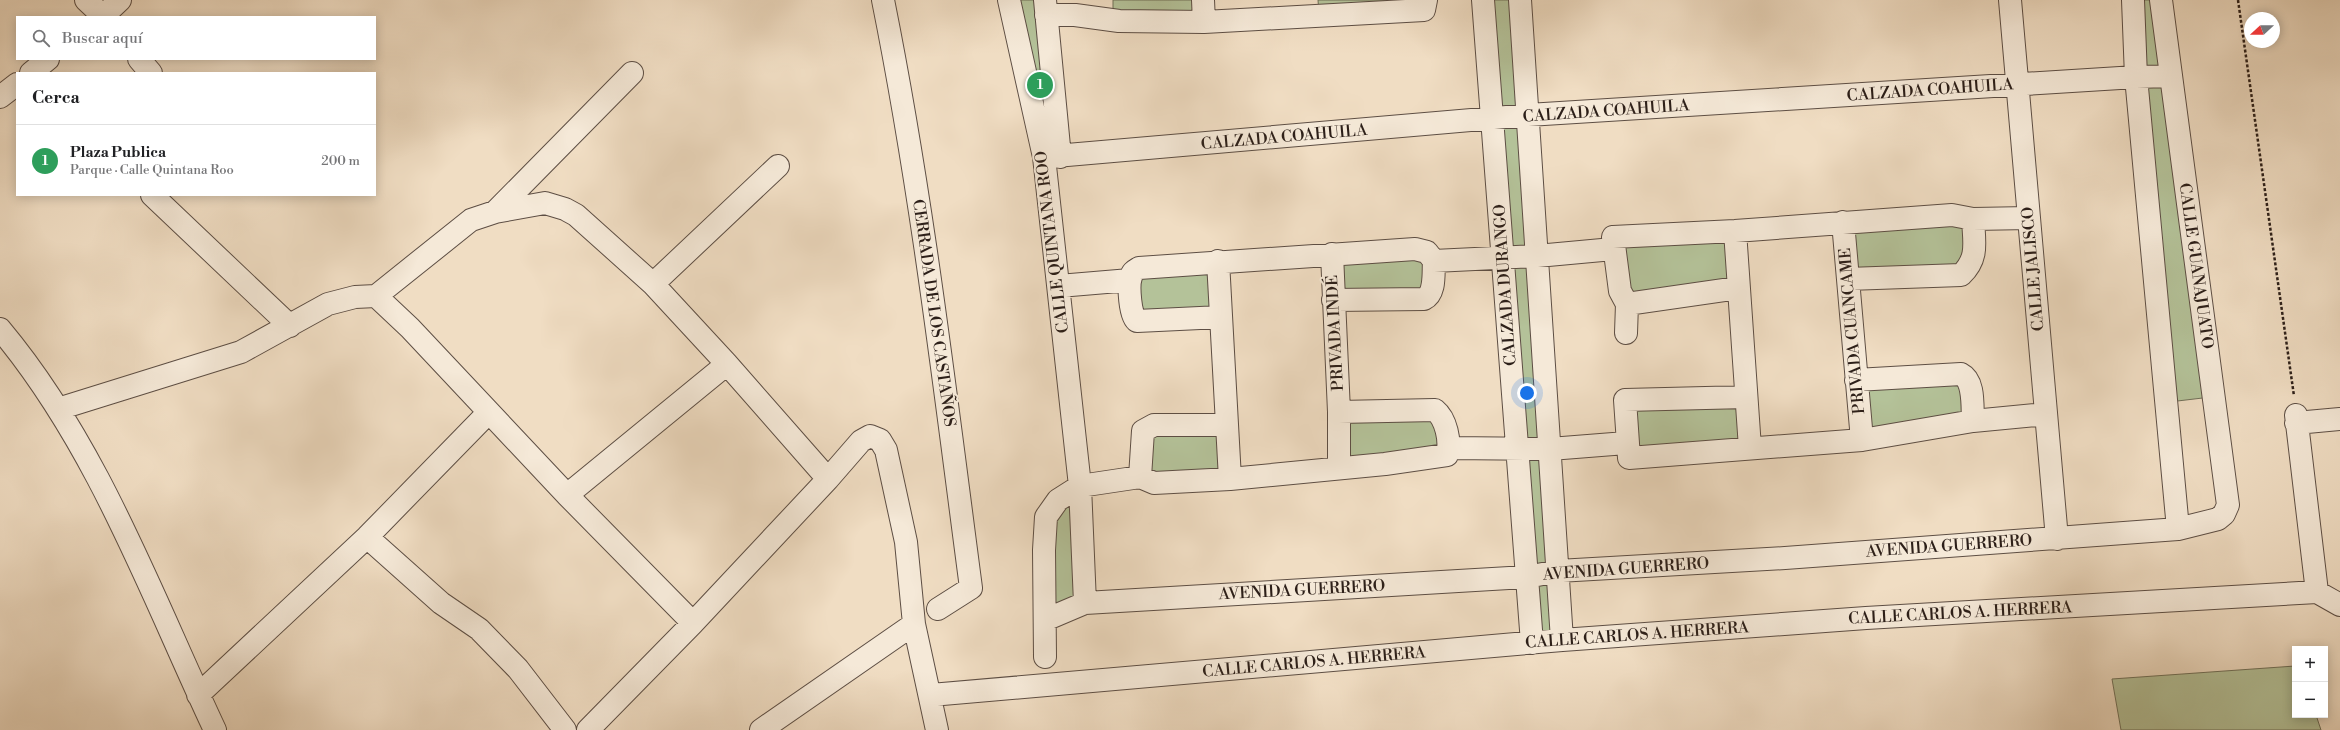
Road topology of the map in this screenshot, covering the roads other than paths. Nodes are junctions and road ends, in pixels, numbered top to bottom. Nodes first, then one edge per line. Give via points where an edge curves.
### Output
1 (86, 0) edge
2 (120, 0) edge
3 (883, 0) edge
4 (1009, 0) edge
5 (1203, 0) edge
6 (1426, 0) edge
7 (1483, 0) edge
8 (1520, 0) edge
9 (2010, 0) edge
10 (2132, 0) edge
11 (2161, 0) edge
12 (1046, 8) edge
13 (1316, 8) edge
14 (1111, 9) edge
15 (102, 16) edge
16 (104, 16) edge
17 (1204, 22) junction
18 (47, 60) edge
19 (140, 60) edge
20 (32, 72) edge
21 (150, 72) edge
22 (632, 72) dead end
23 (2136, 76) junction
24 (2170, 76) junction
25 (16, 85) edge
26 (2017, 85) junction
27 (0, 97) edge
28 (1528, 115) junction
29 (1492, 119) junction
30 (1052, 157) junction
31 (778, 166) dead end
32 (153, 196) edge
33 (495, 212) junction
34 (2029, 218) junction
35 (1973, 219) junction
36 (1843, 222) junction
37 (1735, 231) junction
38 (1613, 249) junction
39 (1332, 254) junction
40 (1537, 256) junction
41 (1503, 257) junction
42 (1218, 261) junction
43 (1434, 261) junction
44 (1848, 279) junction
45 (1130, 280) junction
46 (653, 284) junction
47 (1059, 286) junction
48 (1738, 288) junction
49 (376, 296) junction
50 (1333, 300) junction
51 (1627, 304) junction
52 (1221, 316) junction
53 (290, 326) junction
54 (0, 329) edge
55 (1626, 333) dead end
56 (727, 364) junction
57 (1856, 380) junction
58 (1746, 397) junction
59 (58, 409) junction
60 (489, 412) junction
61 (1339, 412) junction
62 (2046, 414) junction
63 (2340, 419) edge
64 (1973, 421) junction
65 (1227, 425) junction
66 (1862, 440) junction
67 (1626, 443) junction
68 (1449, 448) junction
69 (1750, 448) junction
70 (1550, 449) junction
71 (1518, 450) junction
72 (1339, 468) junction
73 (1140, 477) junction
74 (1230, 479) junction
75 (828, 480) junction
76 (1080, 486) junction
77 (568, 495) junction
78 (2209, 522) joint
79 (2178, 529) junction
80 (367, 537) junction
81 (2057, 539) junction
82 (1558, 572) junction
83 (1527, 578) junction
84 (2317, 592) junction
85 (1085, 603) junction
86 (2340, 606) edge
87 (938, 609) dead end
88 (1045, 620) junction
89 (694, 623) junction
90 (914, 624) junction
91 (1562, 640) junction
92 (1532, 642) junction
93 (1045, 657) dead end
94 (198, 694) junction
95 (931, 695) junction
96 (215, 730) edge
97 (566, 730) edge
98 (588, 730) edge
99 (761, 730) edge
100 (937, 730) edge

1 - 15 street
2 - 16 street
3 - 87 street, CERRADA DE LOS CASTAÑOS via 904,101 920,206 971,588
4 - 30 street, CALLE QUINTANA ROO
5 - 17 street
6 - 13 street via 1424,10
7 - 29 street, CALZADA DURANGO
8 - 28 street
9 - 26 street, CALLE JALISCO
10 - 23 street
11 - 24 street, CALLE GUANAJUATO
12 - 14 street
12 - 30 street, CALLE QUINTANA ROO
13 - 17 street
14 - 17 street via 1119,20
18 - 20 street
19 - 21 street
22 - 33 street
23 - 24 street, CALZADA COAHUILA
23 - 26 street, CALZADA COAHUILA
23 - 79 street
24 - 78 street, CALLE GUANAJUATO via 2228,505 2224,514
25 - 27 street
26 - 28 street, CALZADA COAHUILA
26 - 34 street, CALLE JALISCO
28 - 29 street, CALZADA COAHUILA
28 - 40 street
29 - 30 street, CALZADA COAHUILA
29 - 41 street, CALZADA DURANGO
30 - 47 street, CALLE QUINTANA ROO
31 - 46 street
32 - 53 street
33 - 46 street via 545,203 565,209 576,215
33 - 49 street via 471,220
34 - 35 street
34 - 62 street, CALLE JALISCO
35 - 36 street via 1952,214
35 - 44 street via 1974,251 1970,266 1960,275
36 - 37 street
36 - 44 street, PRIVADA CUANCAME
37 - 38 street via 1613,237
37 - 48 street
38 - 40 street
38 - 51 street via 1620,291
39 - 42 street
39 - 43 street via 1415,249 1427,252
39 - 50 street, PRIVADA INDÉ
40 - 41 street
40 - 70 street
41 - 43 street
41 - 71 street, CALZADA DURANGO
42 - 45 street via 1139,268 1133,272
42 - 52 street
43 - 50 street via 1432,289 1424,299
44 - 57 street, PRIVADA CUANCAME
45 - 47 street
45 - 52 street via 1132,314 1137,321
46 - 56 street
47 - 76 street, CALLE QUINTANA ROO
48 - 51 street
48 - 58 street
49 - 53 street via 355,297 328,304
49 - 60 street via 410,328
50 - 61 street, PRIVADA INDÉ
51 - 55 street
52 - 65 street
53 - 59 street via 242,352
54 - 59 street via 25,359
56 - 75 street
56 - 77 street
57 - 64 street via 1961,374 1969,382
57 - 66 street, PRIVADA CUANCAME
58 - 67 street via 1625,400
58 - 69 street
59 - 94 street via 119,521
60 - 77 street
60 - 80 street
61 - 68 street, PRIVADA INDÉ via 1435,410 1444,420
61 - 72 street, PRIVADA INDÉ
62 - 64 street
62 - 81 street, CALLE JALISCO
63 - 84 street via 2296,419
64 - 66 street
65 - 73 street via 1154,425 1145,428
65 - 74 street
66 - 69 street
67 - 69 street via 1629,458
67 - 70 street
68 - 71 street
68 - 72 street via 1444,456
70 - 71 street
70 - 82 street
71 - 83 street, CALZADA DURANGO
72 - 74 street
73 - 74 street via 1154,483
73 - 76 street
75 - 89 street
75 - 90 street via 861,441 870,436 880,440 886,450 906,542
76 - 85 street, CALLE QUINTANA ROO
76 - 88 street via 1058,500 1046,517
77 - 89 street
78 - 79 street, AVENIDA GUERRERO
79 - 81 street, AVENIDA GUERRERO
80 - 94 street
80 - 97 street via 441,603 480,629 518,669
81 - 82 street, AVENIDA GUERRERO
82 - 83 street, AVENIDA GUERRERO
82 - 91 street
83 - 85 street, AVENIDA GUERRERO
83 - 92 street, CALZADA DURANGO
84 - 86 street
84 - 91 street, CALLE CARLOS A. HERRERA via 1874,617
85 - 88 street, AVENIDA GUERRERO
88 - 93 street
89 - 98 street
90 - 95 street
90 - 99 street
91 - 92 street, CALLE CARLOS A. HERRERA
92 - 95 street, CALLE CARLOS A. HERRERA
94 - 96 street
95 - 100 street

